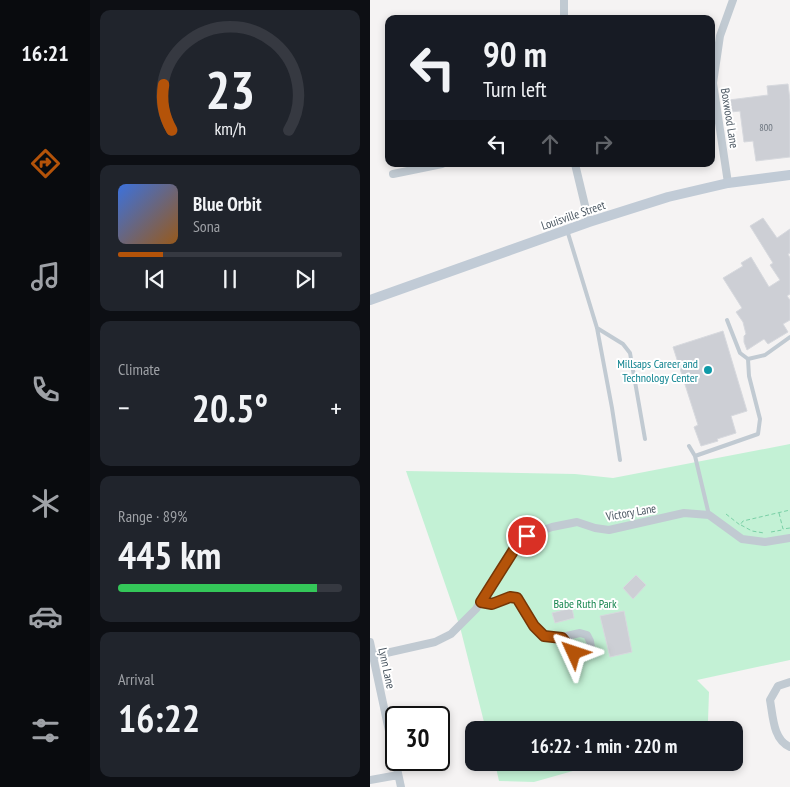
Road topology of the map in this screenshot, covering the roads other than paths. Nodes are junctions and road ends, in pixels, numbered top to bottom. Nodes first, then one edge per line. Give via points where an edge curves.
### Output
1 (564, 0) edge
2 (733, 0) edge
3 (564, 15) edge
4 (715, 70) edge
5 (715, 96) edge
6 (427, 167) edge
7 (575, 167) edge
8 (393, 174) dead end
9 (790, 174) edge
10 (728, 183) junction
11 (589, 222) junction
12 (566, 230) junction
13 (370, 300) edge
14 (727, 320) dead end
15 (597, 328) junction
16 (790, 337) edge
17 (748, 359) junction
18 (645, 439) dead end
19 (689, 446) dead end
20 (695, 456) junction
21 (620, 460) dead end
22 (709, 515) junction
23 (790, 538) edge
24 (481, 602) junction
25 (562, 638) dead end
26 (370, 642) edge
27 (373, 656) junction
28 (790, 682) edge
29 (790, 747) edge
30 (398, 775) junction
31 (370, 780) edge
32 (400, 787) edge

1 - 3 street
2 - 4 street, Boxwood Lane via 720,36
5 - 10 street, Boxwood Lane
6 - 8 street
7 - 11 street
9 - 10 main road, Louisville Street
10 - 11 main road, Louisville Street via 668,197
11 - 12 main road, Louisville Street
12 - 13 main road, Louisville Street
12 - 15 lane
14 - 17 lane via 740,353
15 - 18 lane via 630,352
15 - 21 lane
16 - 17 lane via 765,355
17 - 20 lane via 760,419 758,434
19 - 20 lane
20 - 22 lane
22 - 23 street via 742,539 765,542
22 - 24 street, Victory Lane via 684,513 609,530 577,522 527,536 517,545
24 - 25 street via 492,604 510,597 517,598 544,636
24 - 27 street, Victory Lane via 460,627 435,642
26 - 27 street, Lynn Lane
27 - 30 street, Lynn Lane
28 - 29 street via 778,686 770,700 777,733 781,742
30 - 31 street
30 - 32 street, Lynn Lane

